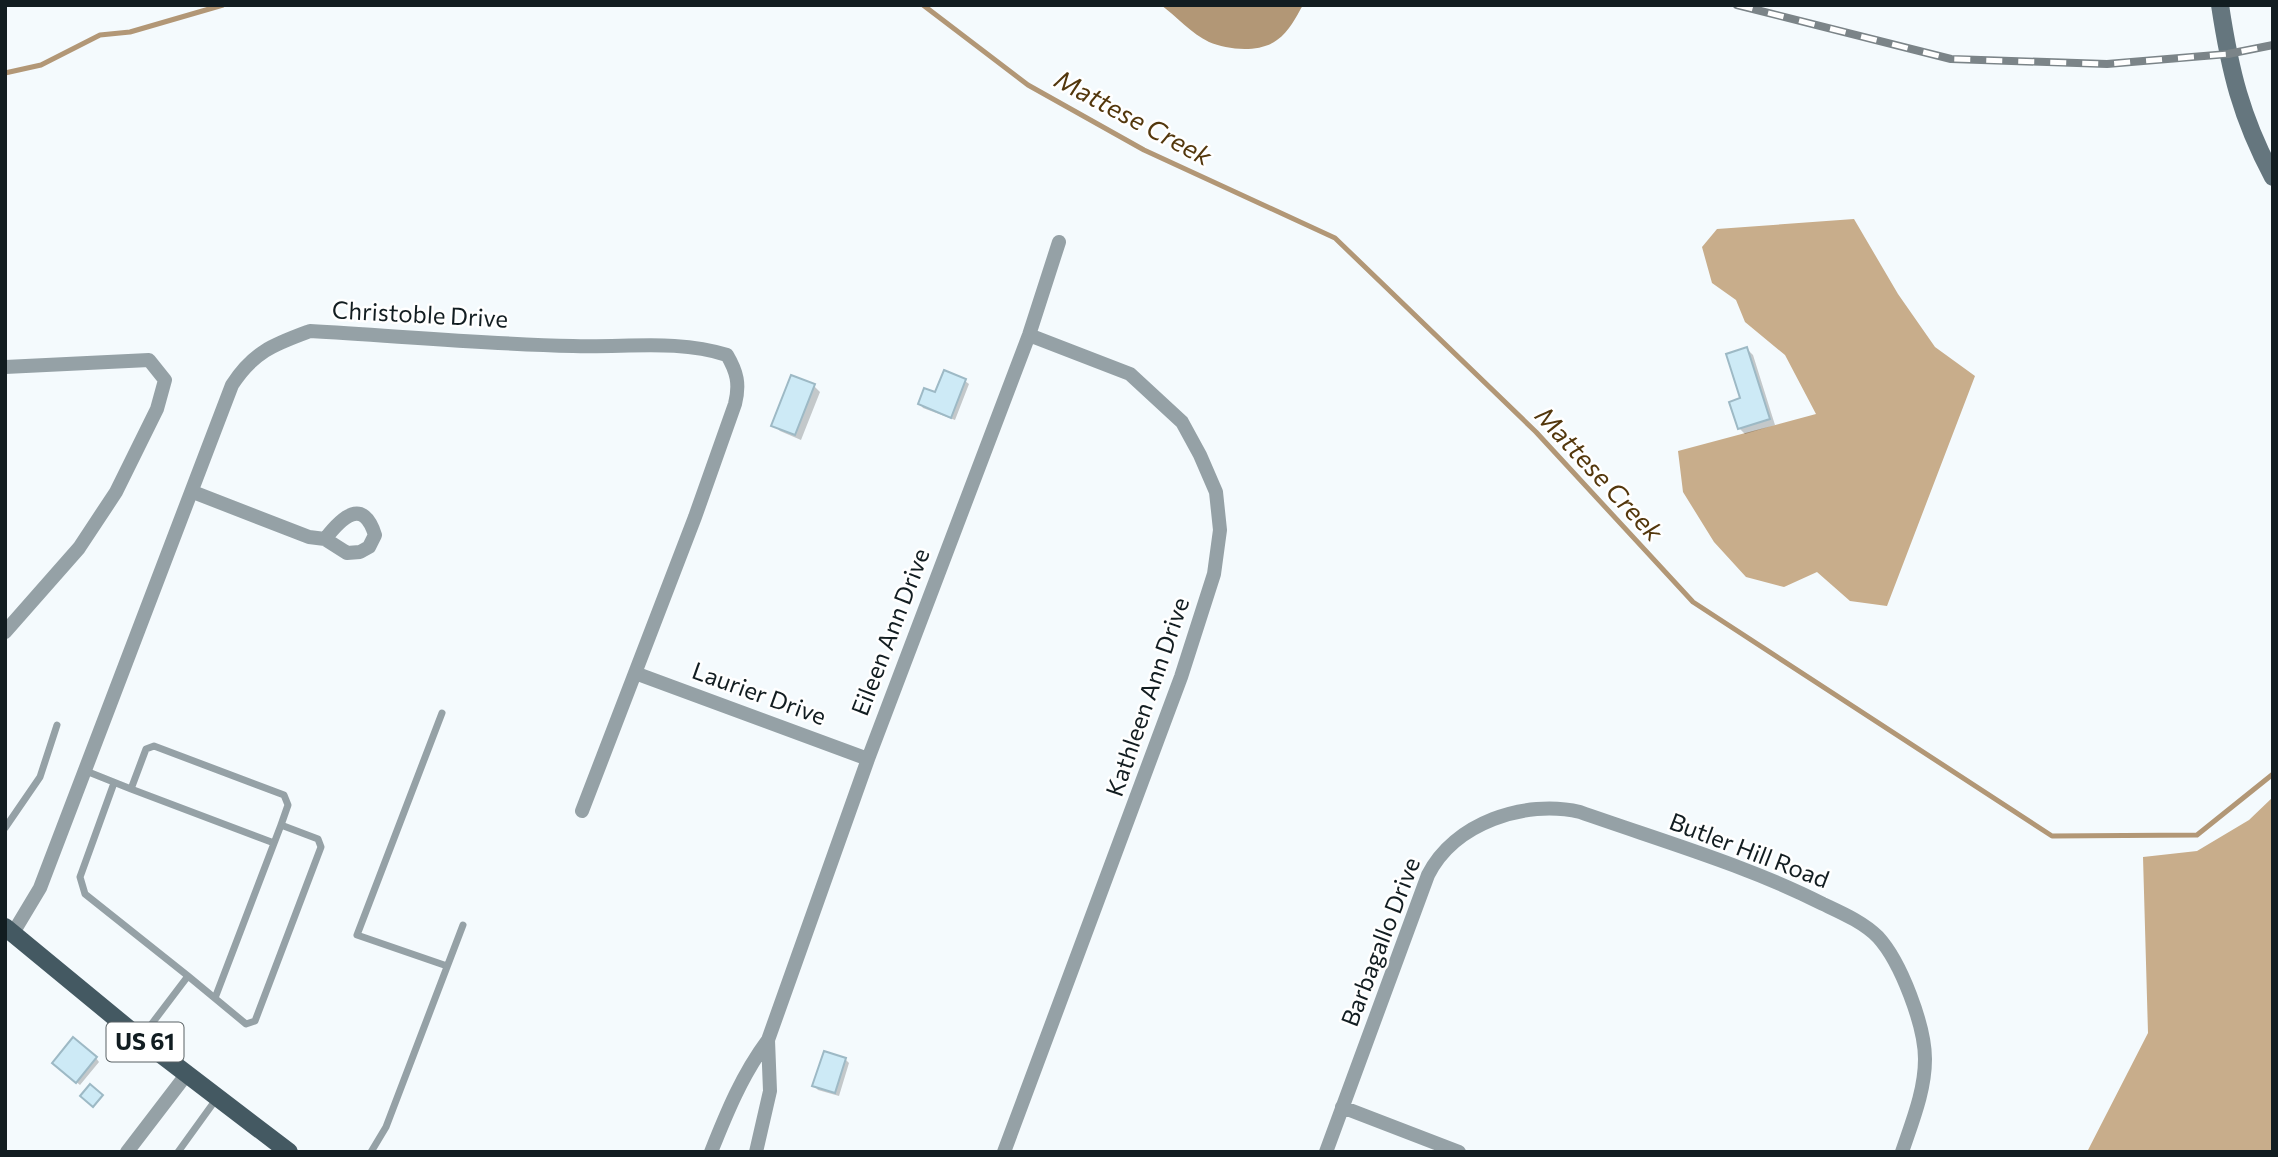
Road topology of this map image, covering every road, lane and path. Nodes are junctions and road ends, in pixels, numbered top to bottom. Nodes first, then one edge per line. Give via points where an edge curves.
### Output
1 (2220, 5) edge
2 (2273, 177) edge
3 (1059, 242) dead end
4 (1029, 335) junction
5 (5, 367) edge
6 (193, 492) junction
7 (325, 539) dead end
8 (5, 632) edge
9 (635, 673) junction
10 (442, 713) dead end
11 (57, 725) dead end
12 (867, 759) junction
13 (86, 771) junction
14 (114, 783) junction
15 (131, 789) junction
16 (582, 811) dead end
17 (1580, 812) joint
18 (281, 825) junction
19 (5, 828) edge
20 (274, 843) junction
21 (463, 925) dead end
22 (9, 930) edge
23 (447, 967) junction
24 (188, 976) junction
25 (215, 998) junction
26 (141, 1039) junction
27 (768, 1040) junction
28 (186, 1074) junction
29 (217, 1098) junction
30 (1342, 1107) junction
31 (279, 1149) edge
32 (127, 1152) edge
33 (178, 1152) edge
34 (371, 1152) edge
35 (711, 1152) edge
36 (756, 1152) edge
37 (1004, 1152) edge
38 (1326, 1152) edge
39 (1459, 1152) edge
40 (1902, 1152) edge

1 - 2 street via 2238,98
3 - 4 street, Eileen Ann Drive
4 - 12 street, Eileen Ann Drive
4 - 37 street, Kathleen Ann Drive via 1130,374 1182,422 1216,492 1220,530 1214,574 1181,677
5 - 8 street via 149,360 165,380 157,409 116,492 79,548
6 - 7 street
6 - 9 street, Christoble Drive via 232,385 241,372 270,345 310,331 573,346 669,345 727,355 739,387 735,404
6 - 13 street, Christoble Drive
9 - 12 street, Laurier Drive
9 - 16 street, Christoble Drive
10 - 23 lane via 357,935
11 - 19 lane via 40,777
12 - 27 street, Eileen Ann Drive
13 - 14 lane
13 - 22 street, Christoble Drive via 40,888
14 - 15 lane
14 - 24 lane via 80,877 85,894
15 - 18 lane via 146,749 154,746 284,795 288,805
15 - 20 lane
17 - 30 street, Barbagallo Drive via 1544,807 1512,813 1452,842 1437,858
17 - 40 street, Butler Hill Road via 1787,886 1878,937 1899,970 1922,1031 1923,1086
18 - 20 lane
18 - 25 lane via 318,839 321,847 254,1021 246,1024
20 - 25 lane
21 - 23 lane
22 - 26 main road, US 61
23 - 34 lane via 386,1127
24 - 25 lane
24 - 26 lane
26 - 28 main road, US 61
27 - 35 street, Eileen Ann Drive via 732,1098
27 - 36 street, Eileen Ann Drive via 770,1091
28 - 29 main road, US 61
28 - 32 street
29 - 31 main road, US 61
29 - 33 lane
30 - 38 street, Barbagallo Drive
30 - 39 street

